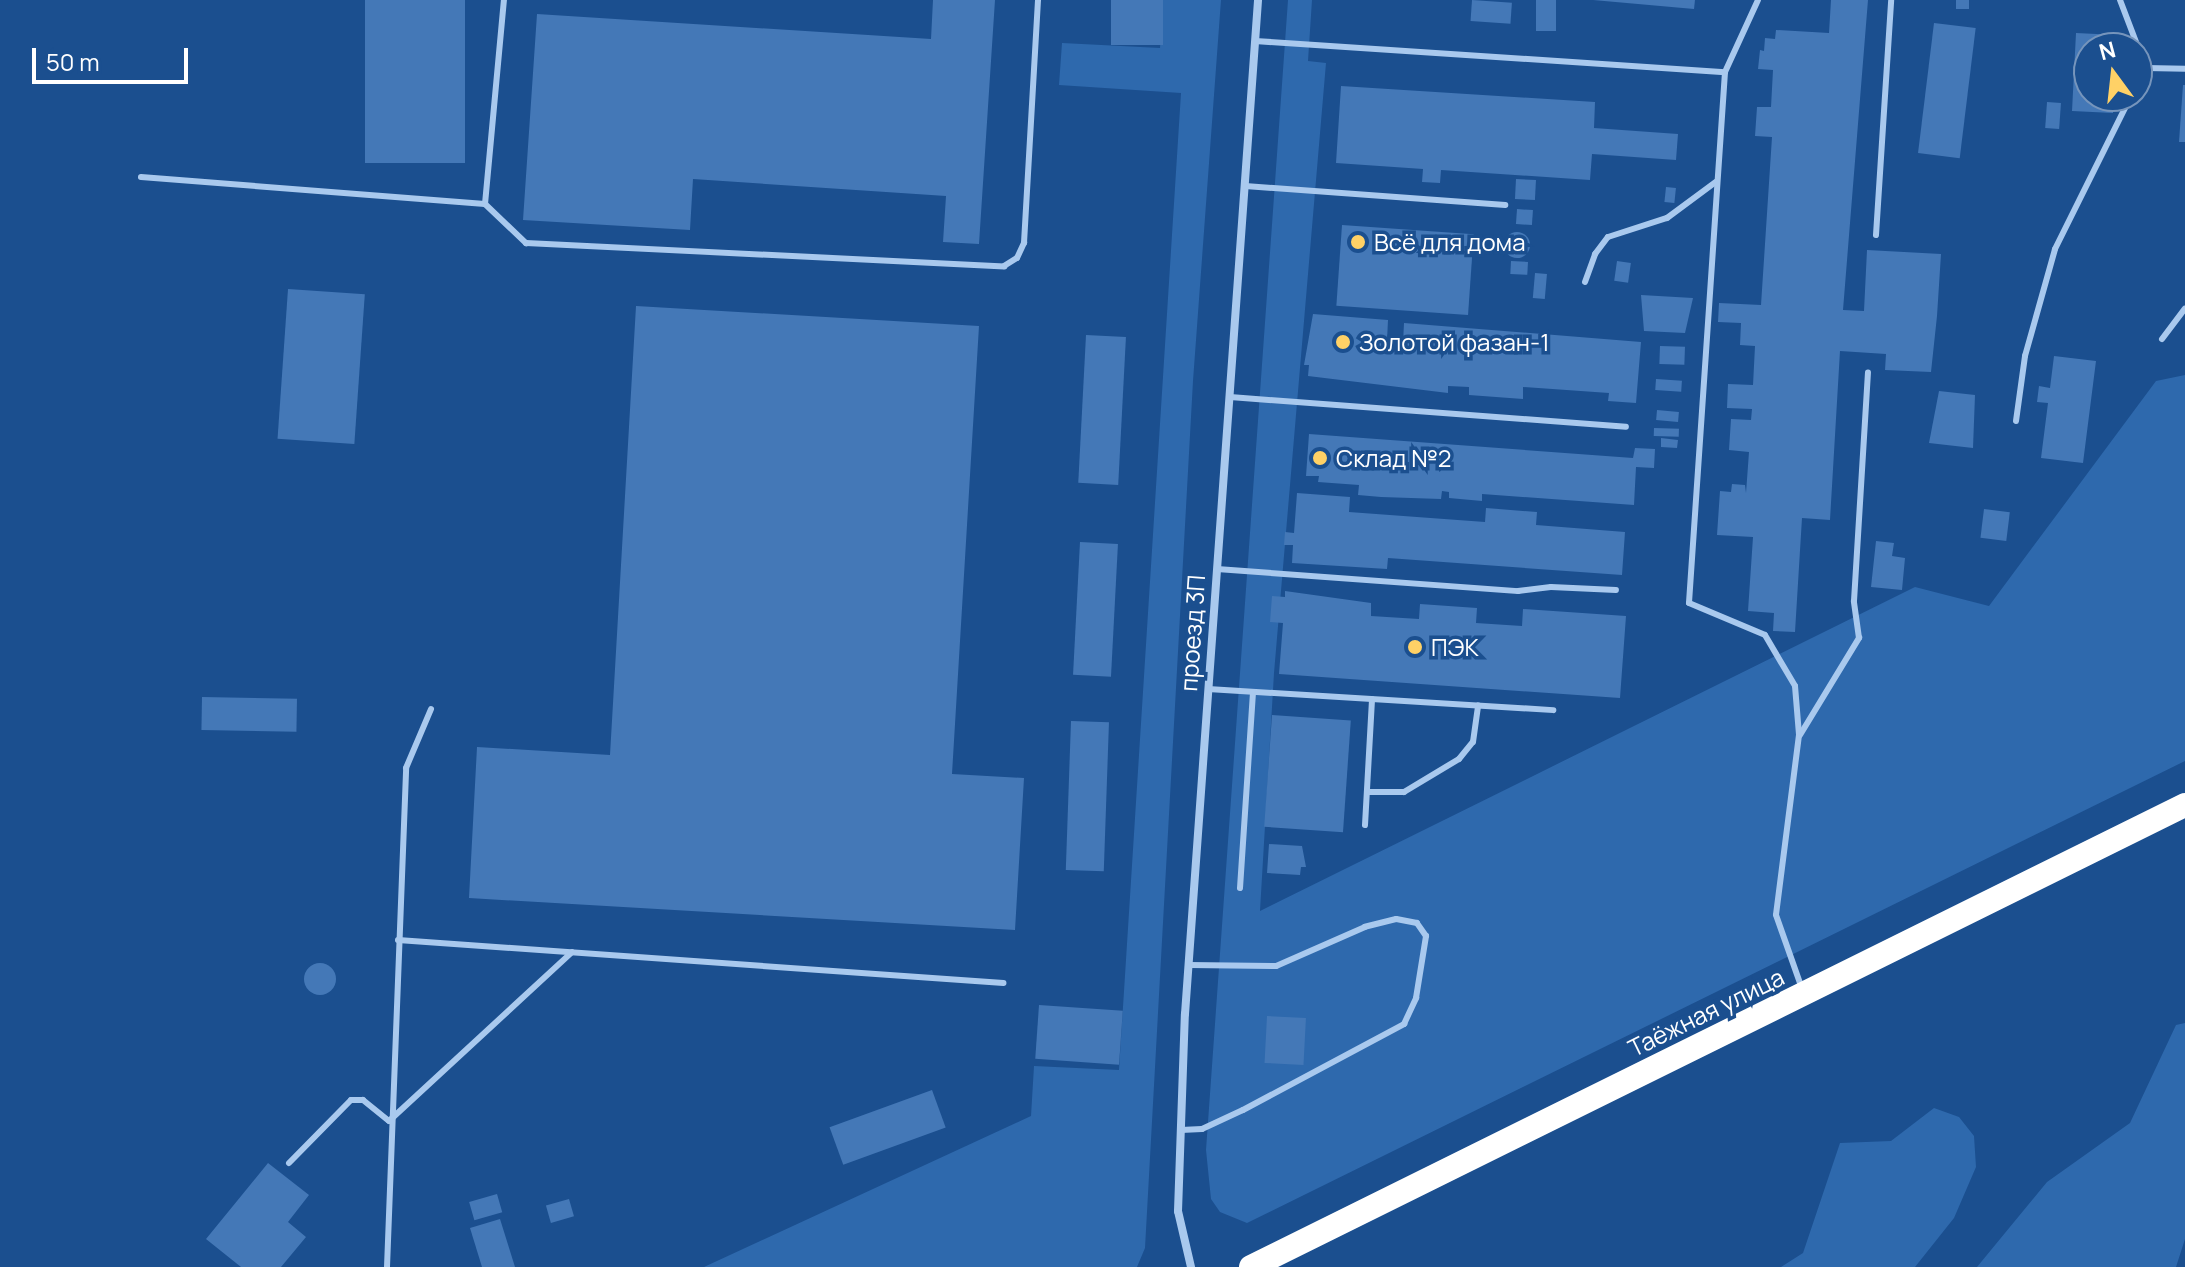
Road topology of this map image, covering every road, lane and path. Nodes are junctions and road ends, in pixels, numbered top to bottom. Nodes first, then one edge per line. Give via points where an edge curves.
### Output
1 (504, 0) edge
2 (1038, 0) edge
3 (1258, 0) edge
4 (1758, 0) edge
5 (1891, 0) edge
6 (2120, 0) edge
7 (2132, 32) edge
8 (1255, 41) junction
9 (2153, 68) edge
10 (2185, 69) edge
11 (1725, 72) junction
12 (2123, 112) edge
13 (141, 177) dead end
14 (1717, 181) junction
15 (1245, 186) junction
16 (485, 204) junction
17 (1505, 205) dead end
18 (1876, 235) dead end
19 (1585, 282) dead end
20 (2185, 309) edge
21 (2162, 339) dead end
22 (1868, 372) dead end
23 (1230, 397) junction
24 (2016, 421) dead end
25 (1626, 427) dead end
26 (1217, 569) junction
27 (1616, 590) dead end
28 (1208, 689) junction
29 (1253, 692) junction
30 (1372, 699) junction
31 (1478, 705) junction
32 (431, 709) dead end
33 (1553, 710) dead end
34 (1799, 735) junction
35 (1367, 792) junction
36 (2185, 805) edge
37 (1365, 825) dead end
38 (1240, 888) dead end
39 (398, 940) junction
40 (572, 952) junction
41 (1189, 965) junction
42 (1003, 983) dead end
43 (1805, 995) junction
44 (389, 1121) junction
45 (1181, 1130) junction
46 (289, 1163) dead end
47 (387, 1267) edge
48 (1191, 1267) edge
49 (1251, 1267) edge

1 - 16 lane
2 - 16 lane via 1024,243 1017,258 1004,266 526,243
3 - 8 street, проезд 3П
4 - 11 lane
5 - 18 lane
6 - 7 lane
8 - 11 lane
8 - 15 street, проезд 3П
9 - 10 lane
11 - 14 lane
12 - 24 lane via 2055,249 2025,356
13 - 16 lane
14 - 19 lane via 1667,218 1608,237
14 - 34 lane via 1689,603 1765,635 1776,645 1795,686
15 - 17 lane
15 - 23 street, проезд 3П
20 - 21 lane
22 - 34 lane via 1854,601 1859,638
23 - 25 lane
23 - 26 street, проезд 3П
26 - 27 lane via 1518,591
26 - 28 street, проезд 3П
28 - 29 lane
28 - 41 street, проезд 3П
29 - 30 lane
29 - 38 lane
30 - 31 lane
30 - 35 lane
31 - 33 lane
31 - 35 lane via 1473,742 1459,759 1404,792
32 - 39 lane via 406,768
34 - 43 lane via 1776,915 1778,934
35 - 37 lane
36 - 43 highway, Таёжная улица
39 - 40 lane
39 - 44 lane
40 - 42 lane
40 - 44 lane
41 - 45 street, проезд 3П
41 - 45 lane via 1276,966 1388,920 1417,923 1426,936 1416,998 1404,1024 1243,1110 1202,1129
43 - 49 highway, Таёжная улица
44 - 46 lane via 363,1100 351,1100
44 - 47 lane
45 - 48 street, проезд 3П via 1178,1220

